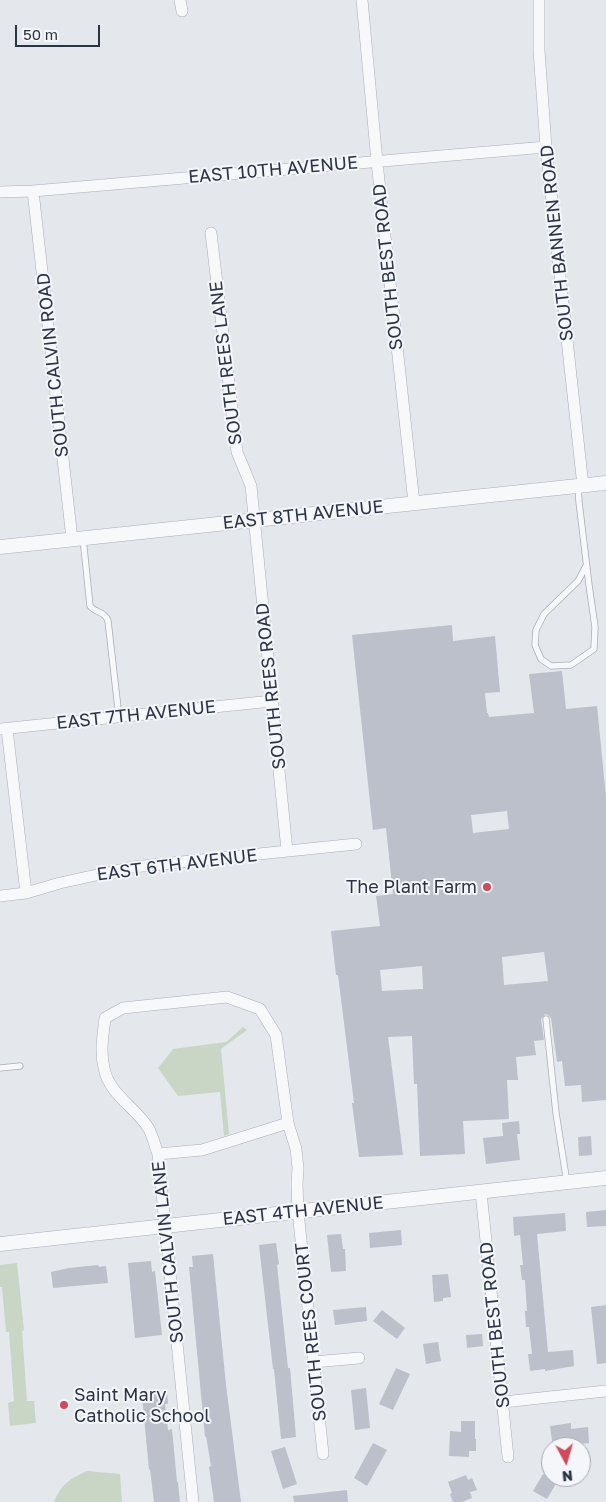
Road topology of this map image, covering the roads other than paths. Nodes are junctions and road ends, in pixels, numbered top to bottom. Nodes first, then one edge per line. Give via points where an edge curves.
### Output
1 (362, 0) edge
2 (539, 0) edge
3 (546, 147) junction
4 (377, 162) junction
5 (33, 190) junction
6 (0, 192) edge
7 (211, 233) dead end
8 (606, 483) edge
9 (581, 486) junction
10 (414, 503) junction
11 (254, 520) junction
12 (77, 539) junction
13 (0, 547) edge
14 (586, 566) junction
15 (272, 701) junction
16 (119, 717) junction
17 (4, 729) edge
18 (356, 844) dead end
19 (288, 851) junction
20 (26, 893) junction
21 (0, 896) edge
22 (260, 1009) joint
23 (546, 1019) dead end
24 (20, 1066) dead end
25 (0, 1068) edge
26 (288, 1123) junction
27 (158, 1154) junction
28 (606, 1178) edge
29 (567, 1183) junction
30 (481, 1192) junction
31 (298, 1211) junction
32 (166, 1226) junction
33 (0, 1244) edge
34 (359, 1358) dead end
35 (314, 1362) junction
36 (606, 1390) edge
37 (503, 1402) junction
38 (323, 1454) dead end
39 (508, 1457) dead end
40 (194, 1502) edge

1 - 4 street, SOUTH BEST ROAD
2 - 3 street, SOUTH BANNEN ROAD
3 - 4 street, EAST 10TH AVENUE
3 - 9 street, SOUTH BANNEN ROAD
4 - 5 street, EAST 10TH AVENUE
4 - 10 street, SOUTH BEST ROAD
5 - 6 street, EAST 10TH AVENUE
5 - 12 street, SOUTH CALVIN ROAD
7 - 11 street, SOUTH REES LANE via 237,452 250,486
8 - 9 street, EAST 8TH AVENUE
9 - 10 street, EAST 8TH AVENUE
9 - 14 lane via 579,502
10 - 11 street, EAST 8TH AVENUE
11 - 12 street, EAST 8TH AVENUE
11 - 15 street, SOUTH REES ROAD
12 - 13 street, EAST 8TH AVENUE
12 - 16 lane via 90,606 104,614 108,621
14 - 14 lane via 595,627 594,648 572,665 552,666 541,659 535,645 536,630 544,614 578,581
15 - 16 street, EAST 7TH AVENUE
15 - 19 street, SOUTH REES ROAD
16 - 17 street, EAST 7TH AVENUE
17 - 20 street
18 - 19 street, EAST 6TH AVENUE
19 - 20 street, EAST 6TH AVENUE via 133,867
20 - 21 street, EAST 6TH AVENUE
22 - 26 street, SOUTH REES COURT via 276,1035
22 - 27 street, SOUTH CALVIN LANE via 227,998 123,1008 105,1018 104,1070 115,1093 149,1129
23 - 29 lane
24 - 25 lane
26 - 27 street via 202,1150
26 - 31 street, SOUTH REES COURT via 296,1149
27 - 32 street, SOUTH CALVIN LANE
28 - 29 street, EAST 4TH AVENUE
29 - 30 street, EAST 4TH AVENUE
30 - 31 street, EAST 4TH AVENUE
30 - 37 street, SOUTH BEST ROAD
31 - 32 street, EAST 4TH AVENUE
31 - 35 street, SOUTH REES COURT
32 - 33 street, EAST 4TH AVENUE
32 - 40 street, SOUTH CALVIN LANE
34 - 35 street
35 - 38 street, SOUTH REES COURT
36 - 37 street
37 - 39 street, SOUTH BEST ROAD

